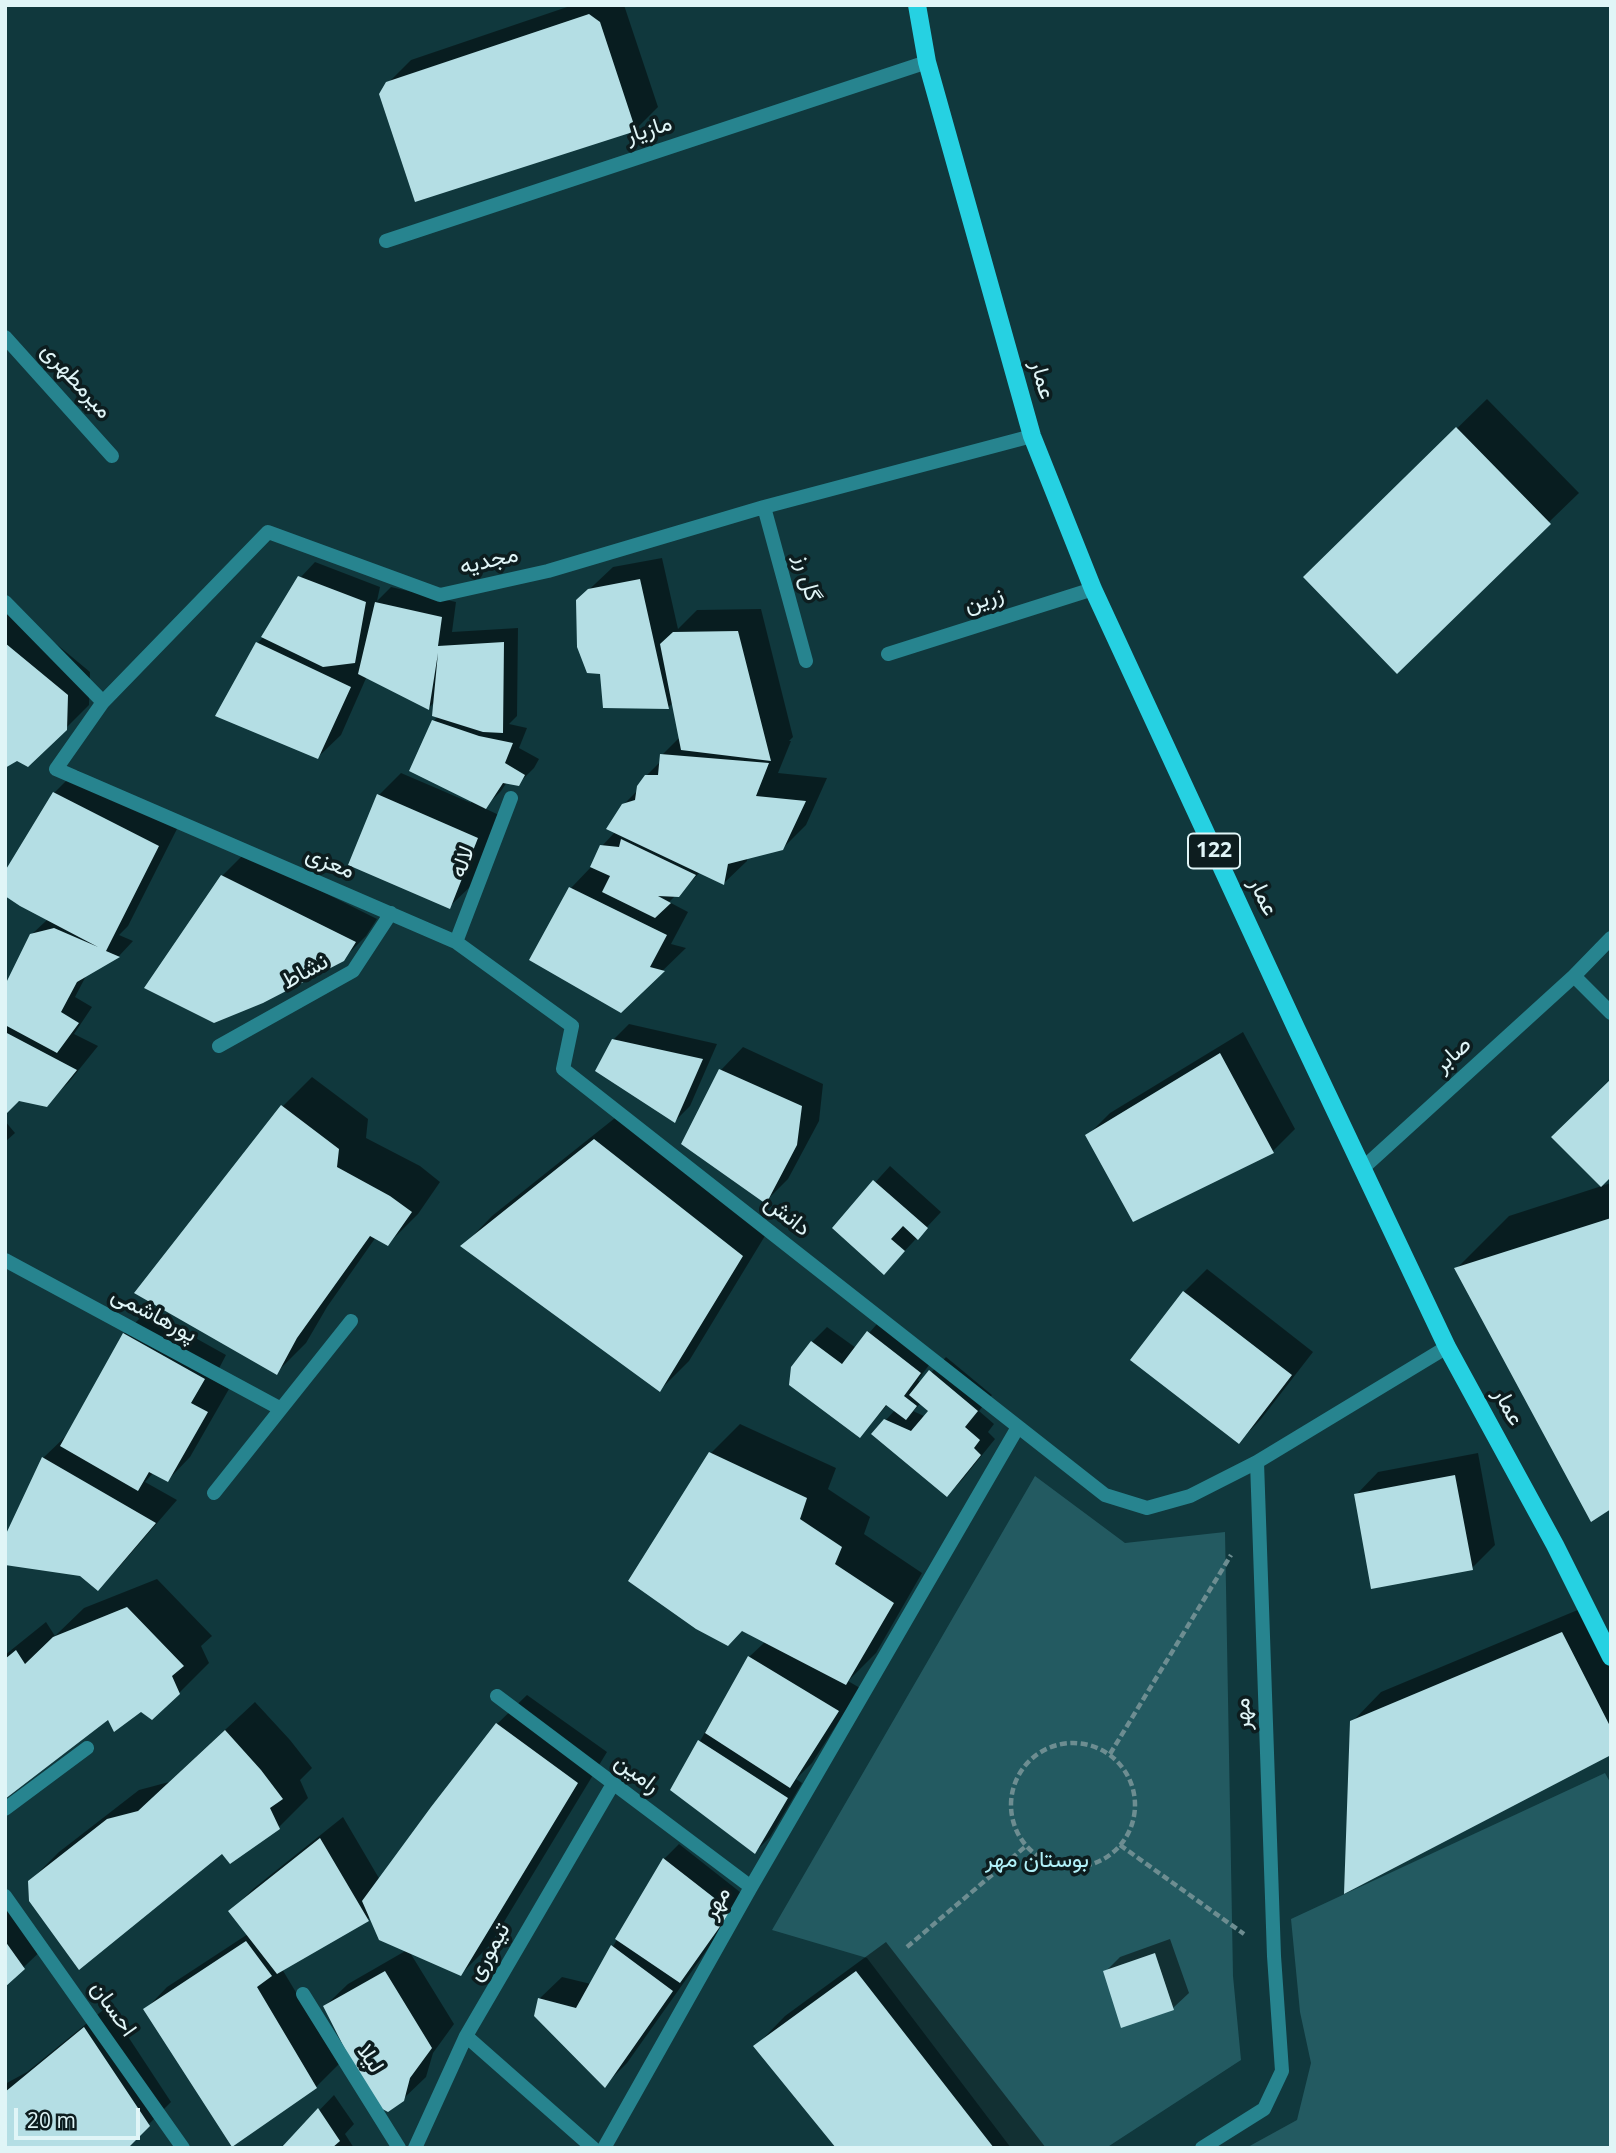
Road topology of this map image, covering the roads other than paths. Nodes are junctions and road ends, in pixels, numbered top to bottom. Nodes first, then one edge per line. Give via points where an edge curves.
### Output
1 (918, 5) edge
2 (927, 62) junction
3 (386, 241) dead end
4 (5, 337) edge
5 (1032, 436) junction
6 (112, 456) dead end
7 (764, 507) junction
8 (1093, 589) junction
9 (5, 602) edge
10 (888, 654) dead end
11 (806, 661) dead end
12 (103, 702) junction
13 (56, 769) joint
14 (511, 798) dead end
15 (391, 914) junction
16 (1611, 938) edge
17 (456, 942) junction
18 (1574, 976) junction
19 (1611, 1013) edge
20 (572, 1026) joint
21 (219, 1046) dead end
22 (1363, 1168) junction
23 (5, 1260) edge
24 (351, 1321) dead end
25 (1447, 1347) junction
26 (281, 1409) junction
27 (1018, 1427) junction
28 (1257, 1462) junction
29 (214, 1493) dead end
30 (1611, 1657) edge
31 (497, 1696) dead end
32 (87, 1748) dead end
33 (613, 1784) junction
34 (5, 1809) edge
35 (751, 1887) junction
36 (5, 1896) edge
37 (303, 1994) dead end
38 (466, 2035) junction
39 (183, 2148) edge
40 (399, 2148) edge
41 (415, 2148) edge
42 (593, 2148) edge
43 (604, 2148) edge
44 (1202, 2148) edge

1 - 2 main road, عمار / 122
2 - 3 street, مازیار
2 - 5 main road, عمار / 122
4 - 6 street, میرمطهری
5 - 7 street, مجدیه
5 - 8 main road, عمار / 122
7 - 11 street, گل رز
7 - 12 street, مجدیه via 548,570 440,595 268,532
8 - 10 street, زرین
8 - 22 main road, عمار / 122
9 - 12 street
12 - 13 street, مجدیه
13 - 15 street, معزی
14 - 17 street, لاله
15 - 17 street, معزی
15 - 21 street, نشاط via 353,971
16 - 18 street, صابر
17 - 20 street, معزی
18 - 19 street
18 - 22 street, صابر
20 - 27 street, دانش via 563,1069
22 - 25 main road, عمار / 122
23 - 26 street, پورهاشمی
24 - 26 street
25 - 28 street
25 - 30 main road, عمار / 122
26 - 29 street
27 - 28 street via 1105,1495 1147,1508 1190,1496
27 - 35 street, مهر
28 - 44 street, مهر via 1282,2071 1264,2109
31 - 33 street, رامین
32 - 34 street
33 - 35 street, رامین
33 - 38 street, تیموری
35 - 43 street, مهر
36 - 39 street, احسان
37 - 40 street, لیلا
38 - 41 street, تیموری
38 - 42 street

